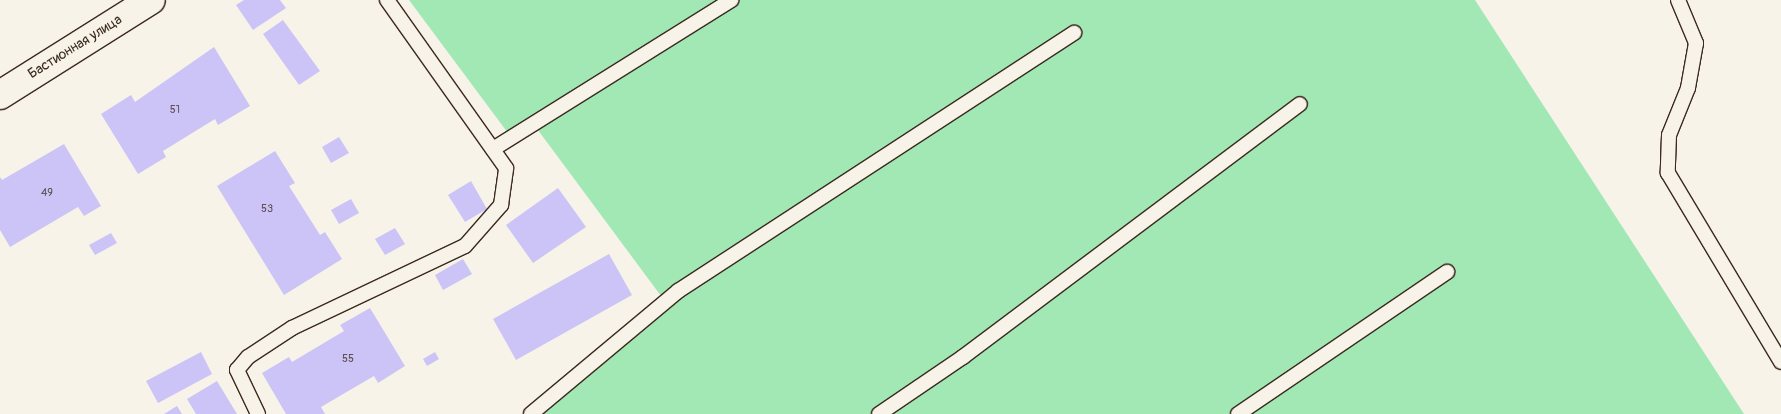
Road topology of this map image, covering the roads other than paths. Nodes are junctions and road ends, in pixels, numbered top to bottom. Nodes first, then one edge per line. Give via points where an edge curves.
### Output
1 (151, 0) edge
2 (388, 0) edge
3 (731, 0) edge
4 (1678, 0) edge
5 (1074, 33) dead end
6 (0, 95) edge
7 (1300, 104) dead end
8 (493, 149) junction
9 (1446, 272) dead end
10 (1781, 362) edge
11 (258, 414) edge
12 (531, 414) edge
13 (879, 414) edge
14 (1238, 414) edge

1 - 6 street, Бастионная улица
2 - 8 lane
3 - 8 lane
4 - 10 lane via 1696,43 1688,88 1669,135 1668,173
5 - 12 lane via 678,291
7 - 13 lane via 963,357
8 - 11 lane via 506,168 501,205 465,246 292,328 237,370
9 - 14 lane

